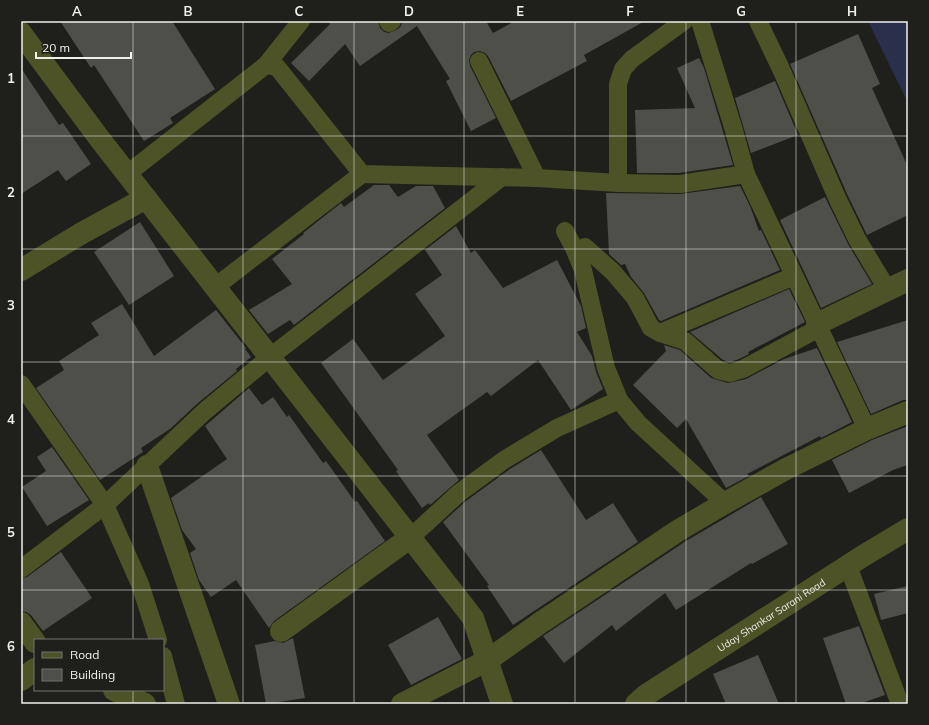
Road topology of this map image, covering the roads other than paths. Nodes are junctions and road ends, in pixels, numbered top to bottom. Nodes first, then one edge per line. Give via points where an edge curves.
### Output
1 (302, 21) edge
2 (388, 21) edge
3 (392, 21) edge
4 (684, 21) edge
5 (700, 21) edge
6 (758, 21) edge
7 (21, 33) edge
8 (479, 61) dead end
9 (266, 64) junction
10 (127, 174) junction
11 (362, 174) junction
12 (746, 174) junction
13 (502, 177) junction
14 (537, 178) junction
15 (618, 183) junction
16 (146, 198) junction
17 (565, 231) dead end
18 (585, 247) dead end
19 (21, 270) edge
20 (794, 276) junction
21 (908, 280) edge
22 (215, 287) junction
23 (887, 289) junction
24 (818, 326) junction
25 (660, 333) junction
26 (270, 357) junction
27 (21, 384) edge
28 (619, 400) junction
29 (908, 412) edge
30 (867, 429) junction
31 (147, 466) junction
32 (725, 502) junction
33 (105, 505) junction
34 (908, 529) edge
35 (411, 537) junction
36 (848, 566) junction
37 (21, 569) edge
38 (21, 623) edge
39 (281, 631) dead end
40 (158, 639) edge
41 (34, 641) edge
42 (164, 660) edge
43 (488, 660) junction
44 (34, 670) edge
45 (21, 680) edge
46 (116, 691) edge
47 (146, 704) edge
48 (176, 704) edge
49 (229, 704) edge
50 (402, 704) edge
51 (502, 704) edge
52 (636, 704) edge
53 (900, 704) edge

1 - 9 lane
2 - 3 lane
4 - 15 lane via 632,59 623,70 618,84
5 - 12 lane
6 - 23 lane via 838,200 857,239
7 - 10 street
8 - 14 lane
9 - 10 lane
9 - 11 lane via 277,67
10 - 16 street
11 - 13 lane
11 - 22 lane
12 - 15 lane via 680,184
12 - 20 lane
13 - 14 lane
13 - 26 lane
14 - 15 lane
16 - 19 street
16 - 22 street
17 - 28 lane via 583,270 606,368
18 - 25 lane via 613,272 635,298 651,328
20 - 24 lane
20 - 25 lane
21 - 23 street
22 - 26 street
23 - 24 street
24 - 25 lane via 743,369 730,373 718,370 685,341
24 - 30 lane
26 - 31 lane via 205,411
26 - 35 street
27 - 33 lane
28 - 32 lane via 638,423
28 - 35 lane via 557,428 504,460 459,493
29 - 30 street
30 - 32 street
31 - 33 lane
31 - 49 street
32 - 43 street via 679,530
33 - 37 lane
33 - 40 lane via 140,584
34 - 36 street, Uday Shankar Sarani Road
35 - 39 street
35 - 43 street via 473,618
36 - 52 street, Uday Shankar Sarani Road via 646,695
36 - 53 lane
38 - 41 street
42 - 48 lane
43 - 50 street
43 - 51 street
44 - 45 street
46 - 47 street

